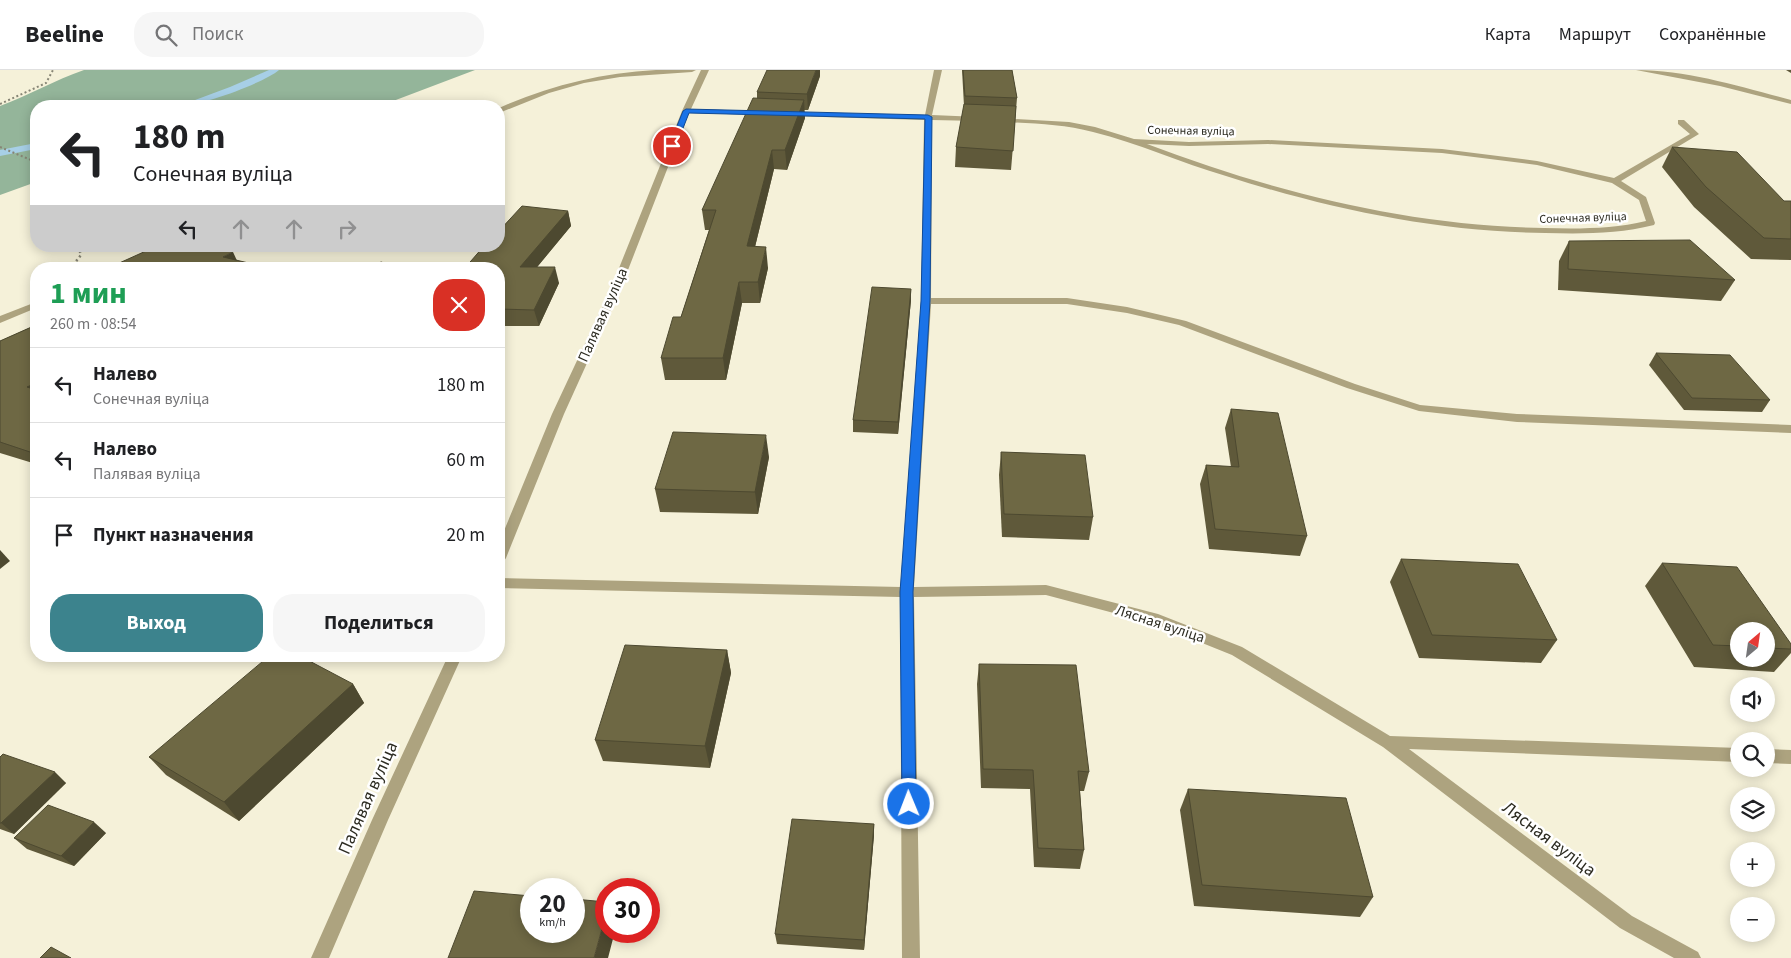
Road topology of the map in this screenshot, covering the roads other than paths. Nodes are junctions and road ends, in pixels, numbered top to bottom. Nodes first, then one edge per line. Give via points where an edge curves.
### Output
1 (692, 70) edge
2 (705, 70) edge
3 (938, 70) edge
4 (1640, 70) edge
5 (1791, 102) edge
6 (505, 108) edge
7 (686, 111) junction
8 (774, 113) edge
9 (783, 113) edge
10 (928, 117) junction
11 (984, 119) edge
12 (993, 119) edge
13 (1681, 122) dead end
14 (1136, 142) junction
15 (1615, 181) junction
16 (926, 301) junction
17 (30, 308) edge
18 (0, 320) edge
19 (1791, 429) edge
20 (505, 543) edge
21 (505, 583) edge
22 (906, 592) junction
23 (452, 662) edge
24 (1388, 742) junction
25 (1730, 755) edge
26 (1775, 756) edge
27 (1791, 757) edge
28 (320, 958) edge
29 (911, 958) edge
30 (1692, 958) edge

1 - 6 street via 595,78
2 - 7 street, Палявая вуліца
3 - 10 street
4 - 5 street via 1720,84
7 - 8 street
7 - 20 street, Палявая вуліца via 616,288 558,414
9 - 10 street
10 - 11 street
10 - 16 street
12 - 14 street, Сонечная вуліца via 1048,122
13 - 15 street via 1695,134
14 - 15 street, Сонечная вуліца via 1268,142 1442,151 1537,163
14 - 15 street, Сонечная вуліца via 1265,185 1373,211 1522,232 1594,231 1652,223 1643,199
16 - 19 street via 1067,302 1127,310 1182,323 1419,408 1517,418
16 - 22 street
17 - 18 street
21 - 22 street, Лясная вуліца
22 - 24 street, Лясная вуліца via 1046,590 1158,620 1236,651
22 - 29 street
23 - 28 street, Палявая вуліца
24 - 25 street, Лясная вуліца
24 - 30 street, Лясная вуліца via 1626,922
26 - 27 street

